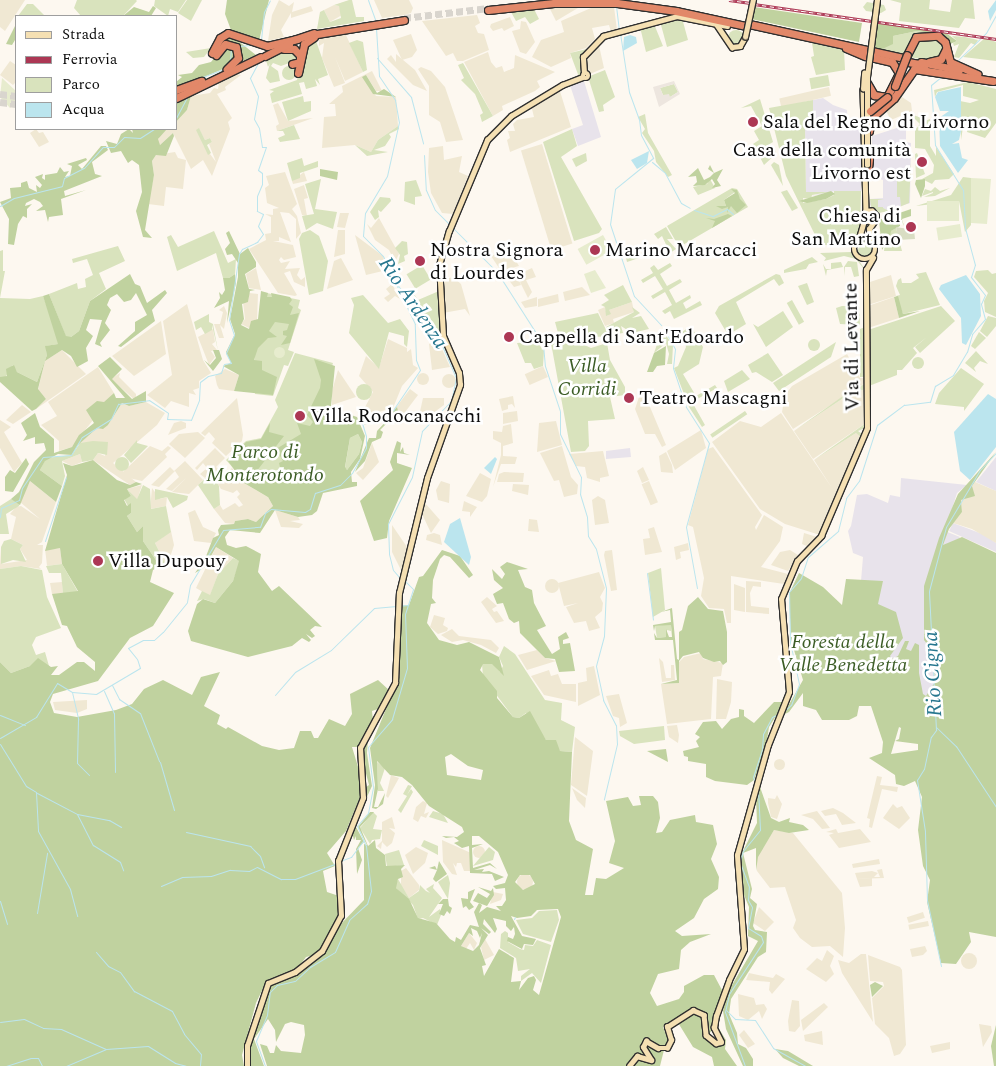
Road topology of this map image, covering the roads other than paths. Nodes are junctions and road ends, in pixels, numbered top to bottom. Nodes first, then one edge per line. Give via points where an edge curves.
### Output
1 (566, 0) edge
2 (608, 0) edge
3 (753, 0) edge
4 (876, 0) edge
5 (404, 19) tunnel mouth
6 (364, 24) junction
7 (713, 24) junction
8 (748, 25) junction
9 (727, 26) junction
10 (723, 32) junction
11 (315, 35) junction
12 (297, 38) junction
13 (728, 44) junction
14 (946, 46) junction
15 (843, 47) junction
16 (264, 55) junction
17 (907, 59) junction
18 (292, 64) dead end
19 (223, 72) junction
20 (298, 73) dead end
21 (977, 74) junction
22 (867, 77) junction
23 (995, 81) edge
24 (897, 87) junction
25 (178, 89) edge
26 (865, 93) junction
27 (178, 97) edge
28 (890, 98) junction
29 (863, 133) junction
30 (867, 176) junction
31 (868, 211) junction
32 (864, 220) junction
33 (873, 222) junction
34 (859, 238) junction
35 (871, 239) junction
36 (858, 258) junction
37 (873, 258) junction
38 (866, 270) junction
39 (246, 1066) edge
40 (630, 1066) edge

1 - 8 highway via 488,9 554,3 618,3 669,9
2 - 8 highway via 662,6
3 - 13 main road, bridge via 745,37 738,47
4 - 22 main road, bridge
4 - 26 main road, bridge
5 - 6 highway
6 - 11 highway
6 - 11 highway
7 - 9 main road
7 - 10 main road
7 - 39 main road via 677,16 600,38 585,54 582,61 584,75 511,116 483,146 440,260 443,336 459,373 460,385 427,478 398,605 395,683 360,748 363,798 338,862 342,910 334,934 322,952 295,972 268,984 247,1046
8 - 15 highway
8 - 17 highway
9 - 10 main road
9 - 13 main road
10 - 13 main road
11 - 12 highway
11 - 16 highway
11 - 20 highway via 303,46
12 - 16 highway
12 - 19 highway via 263,45 228,33 220,38 214,54 225,44 236,48 238,60
14 - 17 highway via 944,56 936,62
14 - 17 highway via 938,36 920,35 912,41
14 - 21 highway via 951,62
15 - 17 highway
15 - 24 highway, bridge via 886,60 898,69
16 - 18 highway via 295,50 300,61
16 - 19 highway
16 - 27 highway
17 - 21 highway
17 - 23 highway
17 - 24 highway, bridge
19 - 25 highway
21 - 23 highway
22 - 28 highway, bridge via 873,95
22 - 30 main road, bridge
23 - 24 highway via 923,68 911,71
24 - 28 highway
26 - 28 highway via 879,102
26 - 29 main road
28 - 29 highway, bridge via 868,116
28 - 30 highway via 869,122
29 - 31 main road
30 - 31 main road
31 - 32 main road
31 - 33 main road via 876,216
32 - 33 main road
32 - 34 main road
33 - 35 main road via 869,230
34 - 35 main road
34 - 36 main road via 855,252
35 - 37 main road via 875,252
36 - 37 main road
36 - 38 main road, Via di Levante
37 - 38 main road, Via di Levante
38 - 40 main road, Via di Levante via 868,423 826,524 818,540 793,566 781,599 789,685 737,860 744,949 716,1016 714,1028 720,1043 706,1035 704,1015 693,1010 667,1027 671,1041 667,1048 658,1048 646,1041 643,1047 651,1060 637,1056

